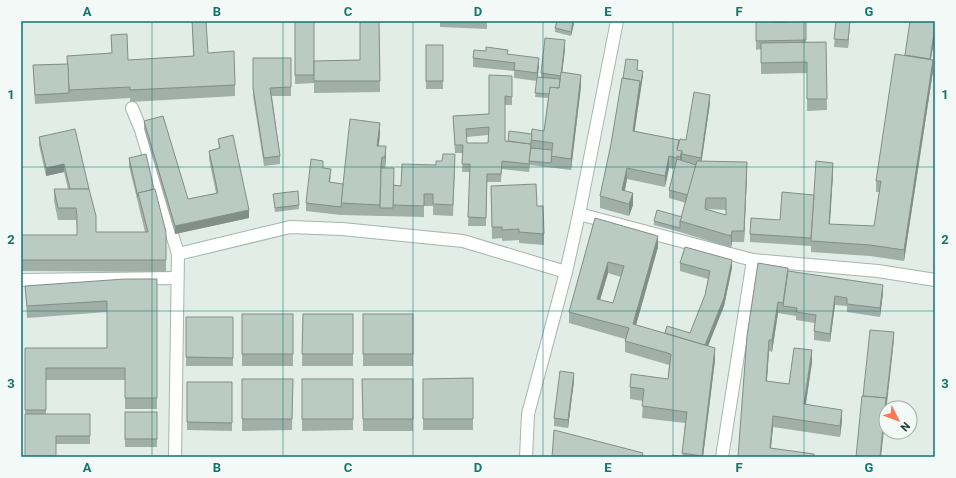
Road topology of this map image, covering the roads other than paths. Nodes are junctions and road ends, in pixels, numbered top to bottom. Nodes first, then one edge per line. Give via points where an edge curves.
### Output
1 (617, 21) edge
2 (132, 108) dead end
3 (579, 214) junction
4 (178, 254) junction
5 (753, 260) junction
6 (566, 272) junction
7 (177, 278) junction
8 (21, 280) edge
9 (935, 280) edge
10 (175, 457) edge
11 (526, 457) edge
12 (722, 457) edge

1 - 3 street
2 - 4 street
3 - 5 street
3 - 6 street
4 - 6 street via 290,227 342,229 463,241
4 - 7 street
5 - 9 street via 878,271
5 - 12 street
6 - 11 street via 528,414
7 - 8 street
7 - 10 street

